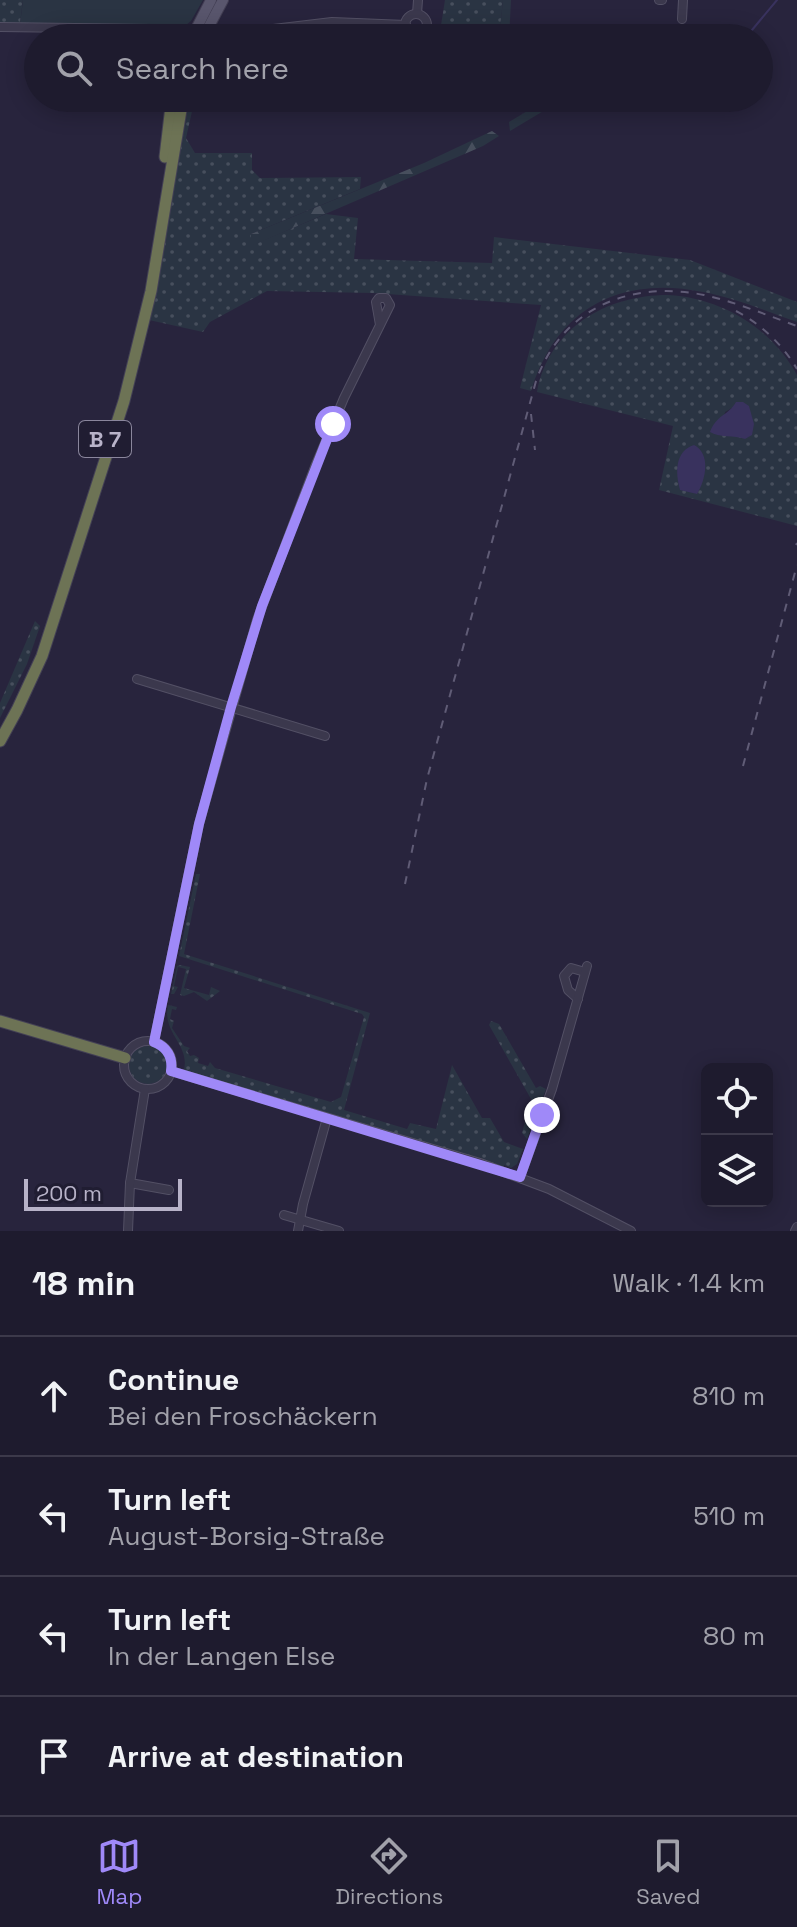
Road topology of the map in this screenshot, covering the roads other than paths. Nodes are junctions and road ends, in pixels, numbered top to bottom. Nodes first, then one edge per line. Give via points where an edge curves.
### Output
1 (211, 0) edge
2 (223, 0) edge
3 (418, 0) edge
4 (683, 0) edge
5 (417, 14) junction
6 (682, 19) dead end
7 (203, 24) edge
8 (207, 24) edge
9 (315, 24) edge
10 (381, 24) edge
11 (406, 24) edge
12 (427, 24) edge
13 (0, 27) edge
14 (24, 27) edge
15 (171, 112) edge
16 (179, 112) edge
17 (170, 145) junction
18 (380, 325) dead end
19 (137, 679) dead end
20 (231, 707) junction
21 (0, 726) edge
22 (325, 736) dead end
23 (0, 741) edge
24 (578, 999) junction
25 (0, 1021) edge
26 (154, 1042) junction
27 (125, 1058) junction
28 (171, 1071) junction
29 (145, 1089) junction
30 (327, 1118) junction
31 (520, 1177) junction
32 (130, 1183) junction
33 (169, 1190) dead end
34 (284, 1215) dead end
35 (300, 1219) junction
36 (128, 1231) edge
37 (298, 1231) edge
38 (339, 1231) edge
39 (631, 1231) edge

1 - 7 main road
2 - 8 main road
3 - 5 street
4 - 6 street
5 - 11 street
5 - 12 street
9 - 10 street
13 - 14 street
15 - 17 highway, B 7
16 - 17 highway, B 7
17 - 21 highway, B 7 via 116,403 37,646
17 - 23 highway, B 7 via 151,291 124,401 42,656
18 - 20 street via 285,542
19 - 20 street
20 - 22 street
20 - 26 street via 199,824
24 - 24 street via 586,969 571,968 564,976
24 - 31 street
25 - 27 highway
26 - 27 street via 139,1043
26 - 28 street via 166,1049
27 - 29 street via 128,1078
28 - 29 street via 161,1085
28 - 30 street
29 - 32 street
30 - 31 street
30 - 35 street
31 - 39 street
32 - 33 street
32 - 36 street
34 - 35 street
35 - 37 street
35 - 38 street

